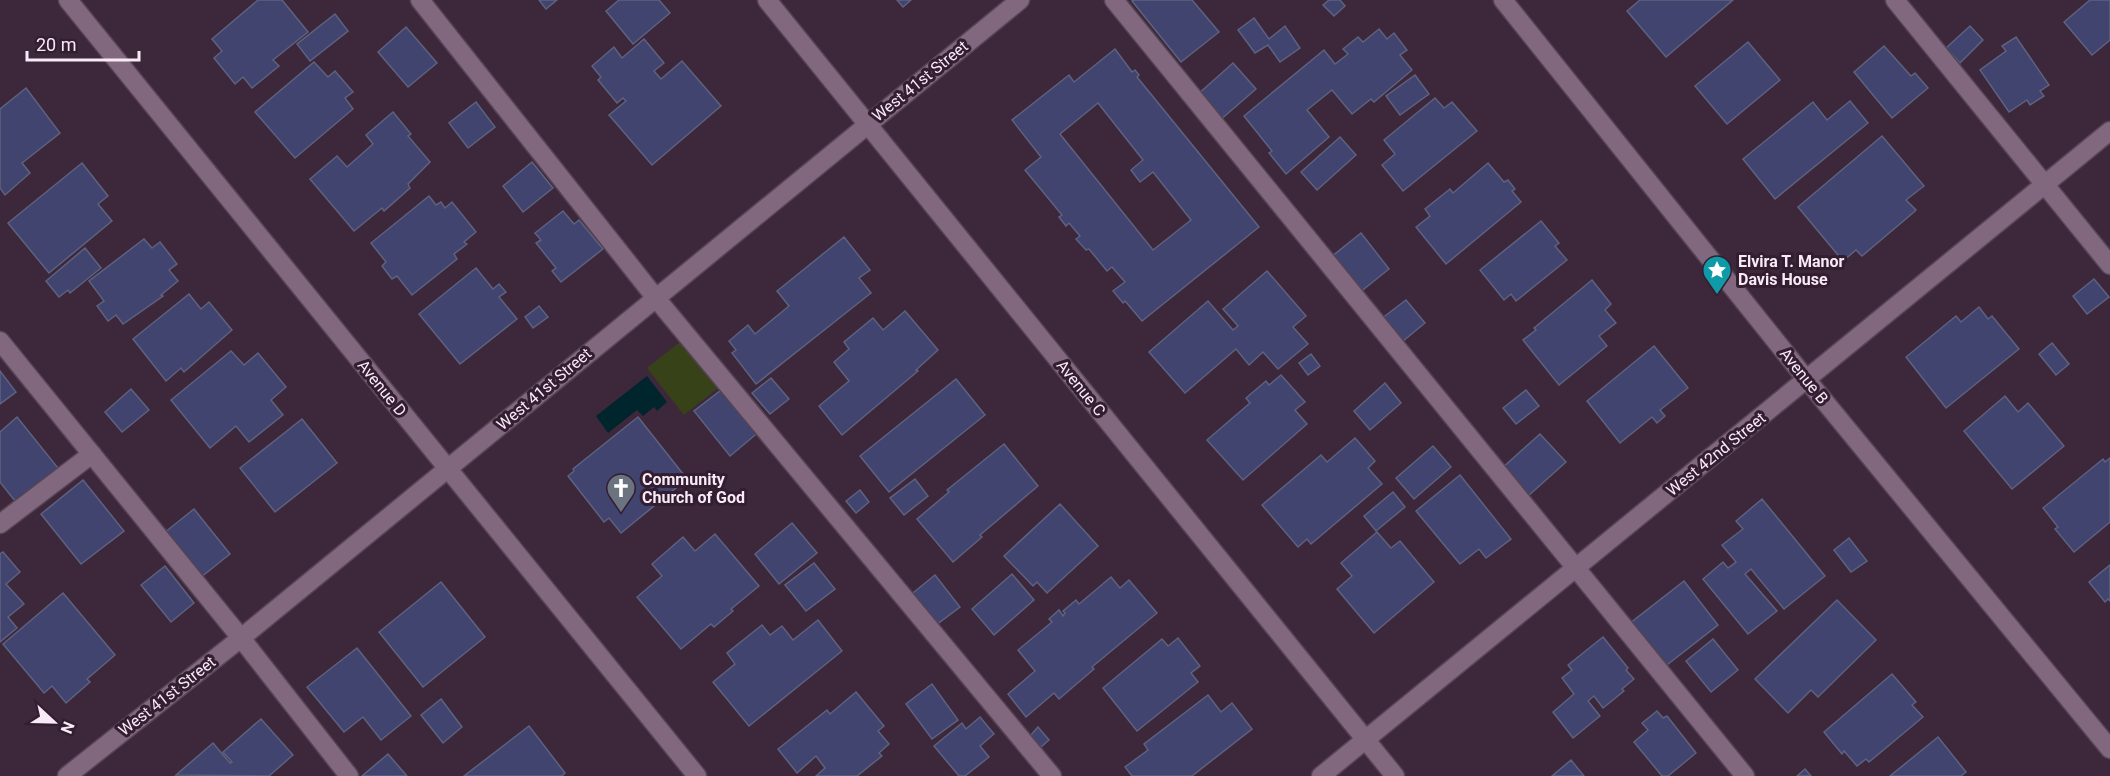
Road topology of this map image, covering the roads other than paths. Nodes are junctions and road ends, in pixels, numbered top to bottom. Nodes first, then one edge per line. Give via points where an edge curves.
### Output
1 (68, 0) edge
2 (420, 0) edge
3 (767, 0) edge
4 (1020, 0) edge
5 (1114, 0) edge
6 (1503, 0) edge
7 (1895, 0) edge
8 (868, 125) junction
9 (2110, 131) edge
10 (2045, 185) junction
11 (2110, 265) edge
12 (655, 297) junction
13 (0, 341) edge
14 (1807, 380) junction
15 (92, 454) junction
16 (447, 468) junction
17 (0, 524) edge
18 (1575, 569) junction
19 (241, 638) junction
20 (1366, 740) junction
21 (2110, 749) edge
22 (67, 776) edge
23 (349, 776) edge
24 (697, 776) edge
25 (1052, 776) edge
26 (1322, 776) edge
27 (1395, 776) edge
28 (1744, 776) edge

1 - 16 street, Avenue D
2 - 12 street
3 - 8 street, Avenue C
4 - 8 street, West 41st Street
5 - 18 street
6 - 14 street, Avenue B
7 - 10 street
8 - 12 street, West 41st Street
8 - 20 street, Avenue C
9 - 10 street, West 42nd Street
10 - 11 street
10 - 14 street, West 42nd Street
12 - 16 street, West 41st Street
12 - 25 street
13 - 15 street
14 - 18 street, West 42nd Street
14 - 21 street, Avenue B
15 - 17 street
15 - 19 street
16 - 19 street, West 41st Street
16 - 24 street, Avenue D
18 - 20 street, West 42nd Street
18 - 28 street
19 - 22 street, West 41st Street
19 - 23 street
20 - 26 street, West 42nd Street
20 - 27 street, Avenue C

